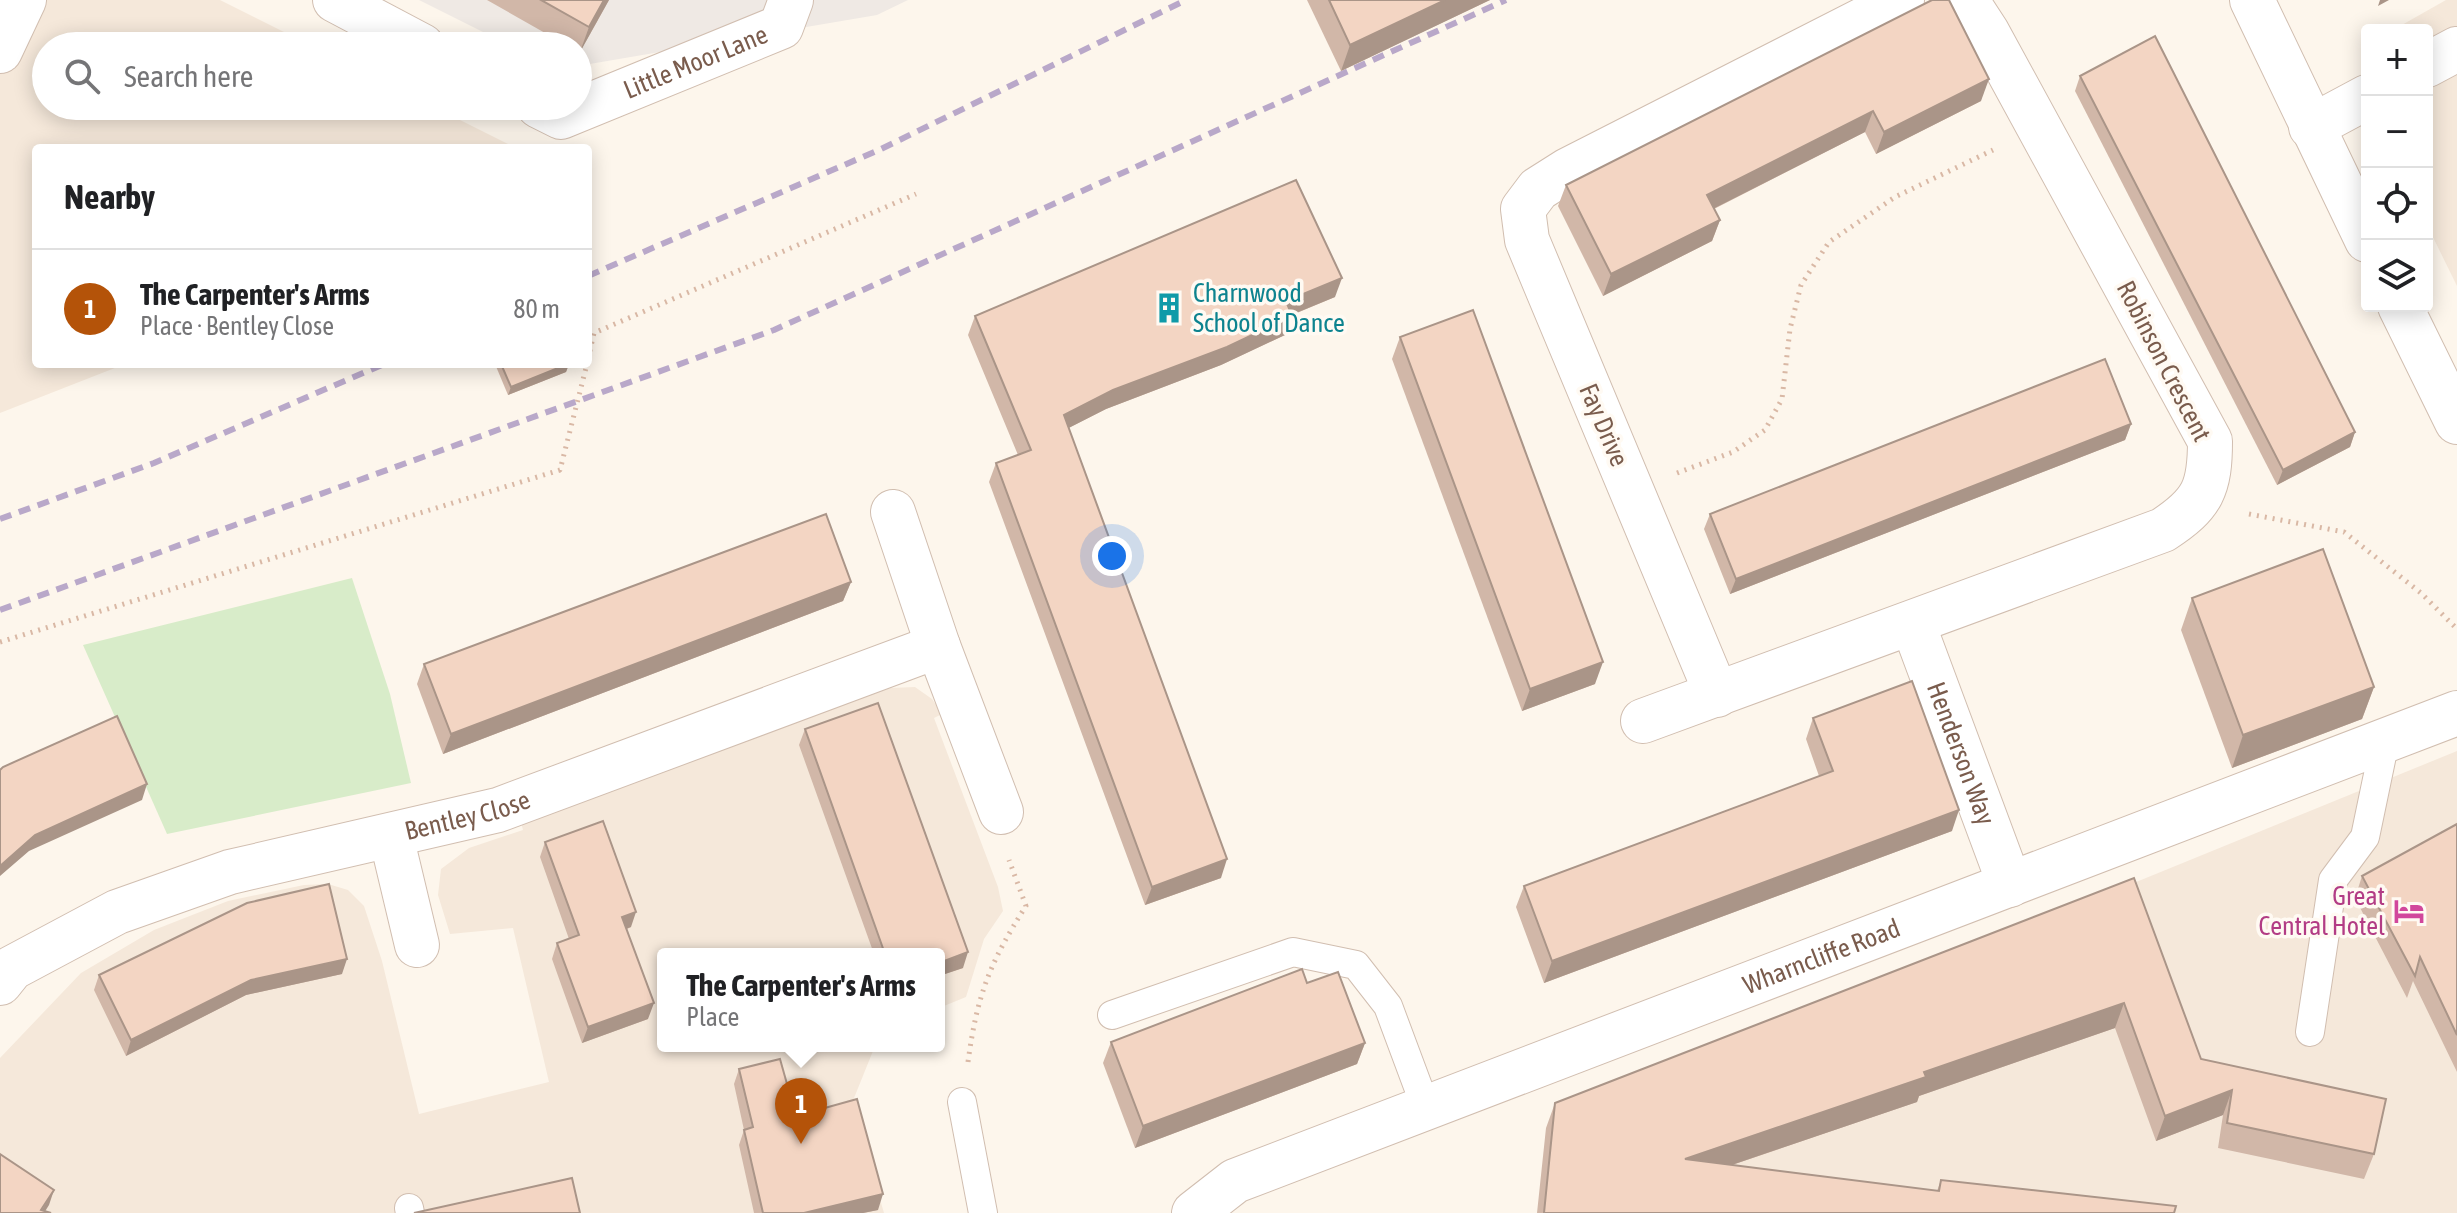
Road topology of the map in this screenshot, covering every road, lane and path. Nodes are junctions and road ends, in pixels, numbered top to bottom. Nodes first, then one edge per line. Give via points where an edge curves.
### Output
1 (24, 0) edge
2 (335, 0) edge
3 (791, 0) edge
4 (1902, 0) edge
5 (1958, 0) edge
6 (2252, 0) edge
7 (396, 32) edge
8 (2457, 49) edge
9 (0, 51) edge
10 (2433, 62) edge
11 (2361, 100) edge
12 (592, 104) edge
13 (2039, 126) junction
14 (2311, 127) junction
15 (916, 194) dead end
16 (2361, 228) edge
17 (2403, 312) edge
18 (592, 341) edge
19 (585, 368) edge
20 (2457, 422) edge
21 (1632, 491) junction
22 (2199, 498) junction
23 (893, 512) dead end
24 (1913, 624) junction
25 (2457, 629) edge
26 (0, 642) edge
27 (938, 646) junction
28 (1717, 695) junction
29 (2457, 713) edge
30 (1643, 721) dead end
31 (2385, 741) junction
32 (1001, 812) joint
33 (391, 836) junction
34 (2010, 885) junction
35 (417, 945) dead end
36 (0, 983) edge
37 (1112, 1015) dead end
38 (2310, 1032) dead end
39 (962, 1102) joint
40 (1426, 1108) junction
41 (983, 1213) edge
42 (1194, 1213) edge

1 - 9 street
2 - 7 street
3 - 12 street, Little Moor Lane via 781,27
4 - 21 street, Fay Drive via 1568,170 1538,189 1523,209 1527,240
5 - 13 street, Robinson Crescent via 1970,6
6 - 14 street
8 - 10 street
11 - 14 street
13 - 21 path via 1895,197 1829,242 1801,285 1782,399 1765,430 1733,452
13 - 22 street, Robinson Crescent via 2210,441 2210,477
14 - 16 street
15 - 18 path via 594,333
17 - 20 street
19 - 26 path via 560,470
21 - 28 street, Fay Drive
22 - 24 street, Robinson Crescent via 2192,511 2163,530
22 - 25 path via 2241,513 2344,532
23 - 27 street
24 - 28 street
24 - 34 street, Henderson Way
27 - 32 street
27 - 33 street, Bentley Close via 498,810
28 - 30 street
29 - 31 street, Wharncliffe Road
31 - 34 street, Wharncliffe Road
31 - 38 lane via 2365,837 2333,880
32 - 39 path via 1010,866 1026,906 994,957 981,992
33 - 35 street
33 - 36 street, Bentley Close via 230,872 117,912 12,968
34 - 40 street, Wharncliffe Road
37 - 40 lane via 1293,952 1356,965 1388,1006
39 - 41 lane
40 - 42 street, Wharncliffe Road via 1235,1181

